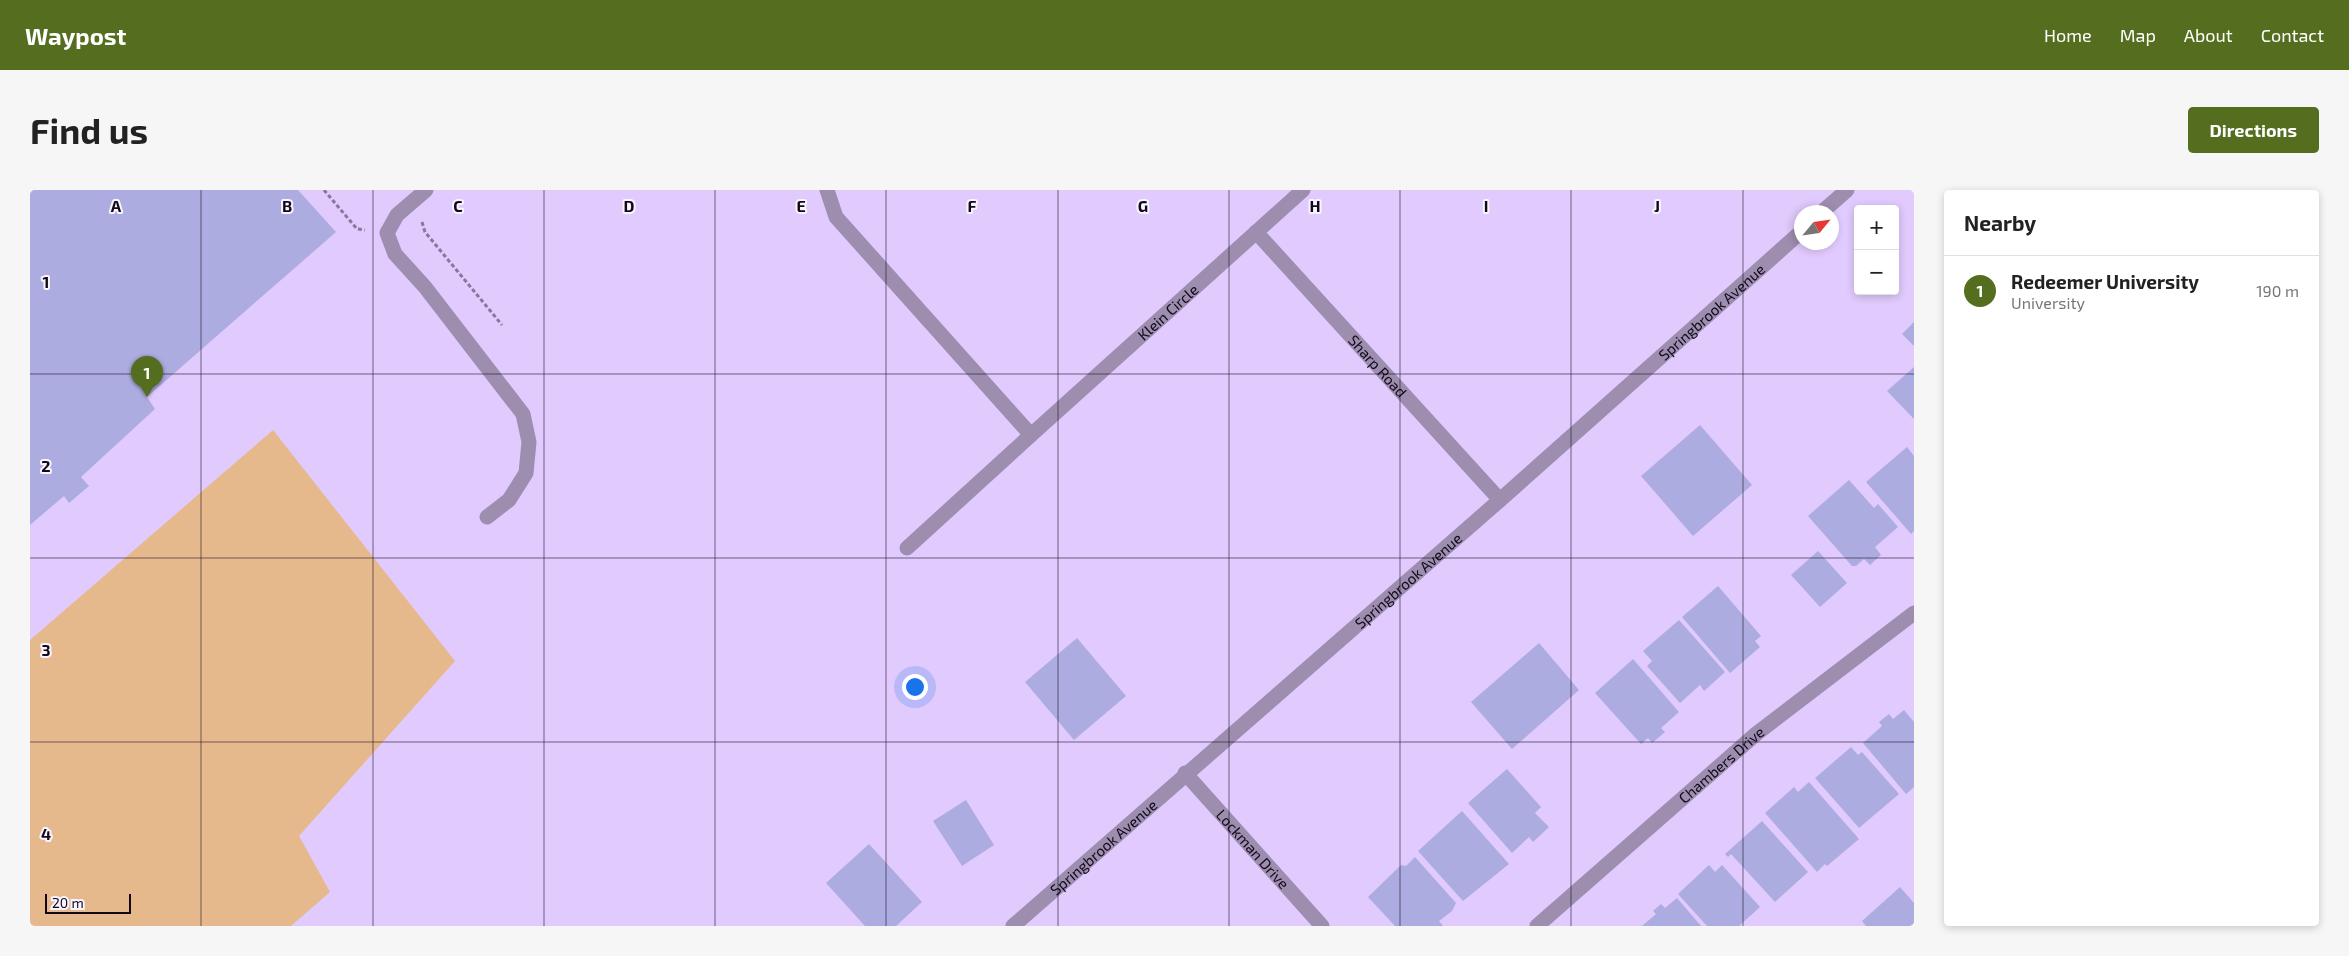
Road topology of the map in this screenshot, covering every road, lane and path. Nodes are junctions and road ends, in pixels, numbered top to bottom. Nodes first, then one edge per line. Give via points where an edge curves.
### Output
1 (324, 190) edge
2 (426, 190) edge
3 (827, 190) edge
4 (1303, 190) edge
5 (1847, 190) edge
6 (1830, 205) edge
7 (426, 212) dead end
8 (1256, 232) junction
9 (387, 233) junction
10 (1794, 238) edge
11 (502, 325) dead end
12 (1031, 435) junction
13 (1500, 500) junction
14 (488, 518) dead end
15 (907, 548) dead end
16 (1914, 613) edge
17 (1186, 773) junction
18 (1013, 926) edge
19 (1322, 926) edge
20 (1537, 926) edge

1 - 9 path via 357,229
2 - 9 street via 397,215
3 - 12 street via 836,217
4 - 8 street, Klein Circle
5 - 6 street
7 - 11 path via 422,222 425,232
8 - 12 street, Klein Circle
8 - 13 street, Sharp Road
9 - 14 street via 395,254 523,414 529,442 526,473 509,500
10 - 13 street, Springbrook Avenue
12 - 15 street, Klein Circle
13 - 17 street, Springbrook Avenue
16 - 20 street, Chambers Drive via 1749,739
17 - 18 street, Springbrook Avenue
17 - 19 street, Lockman Drive

